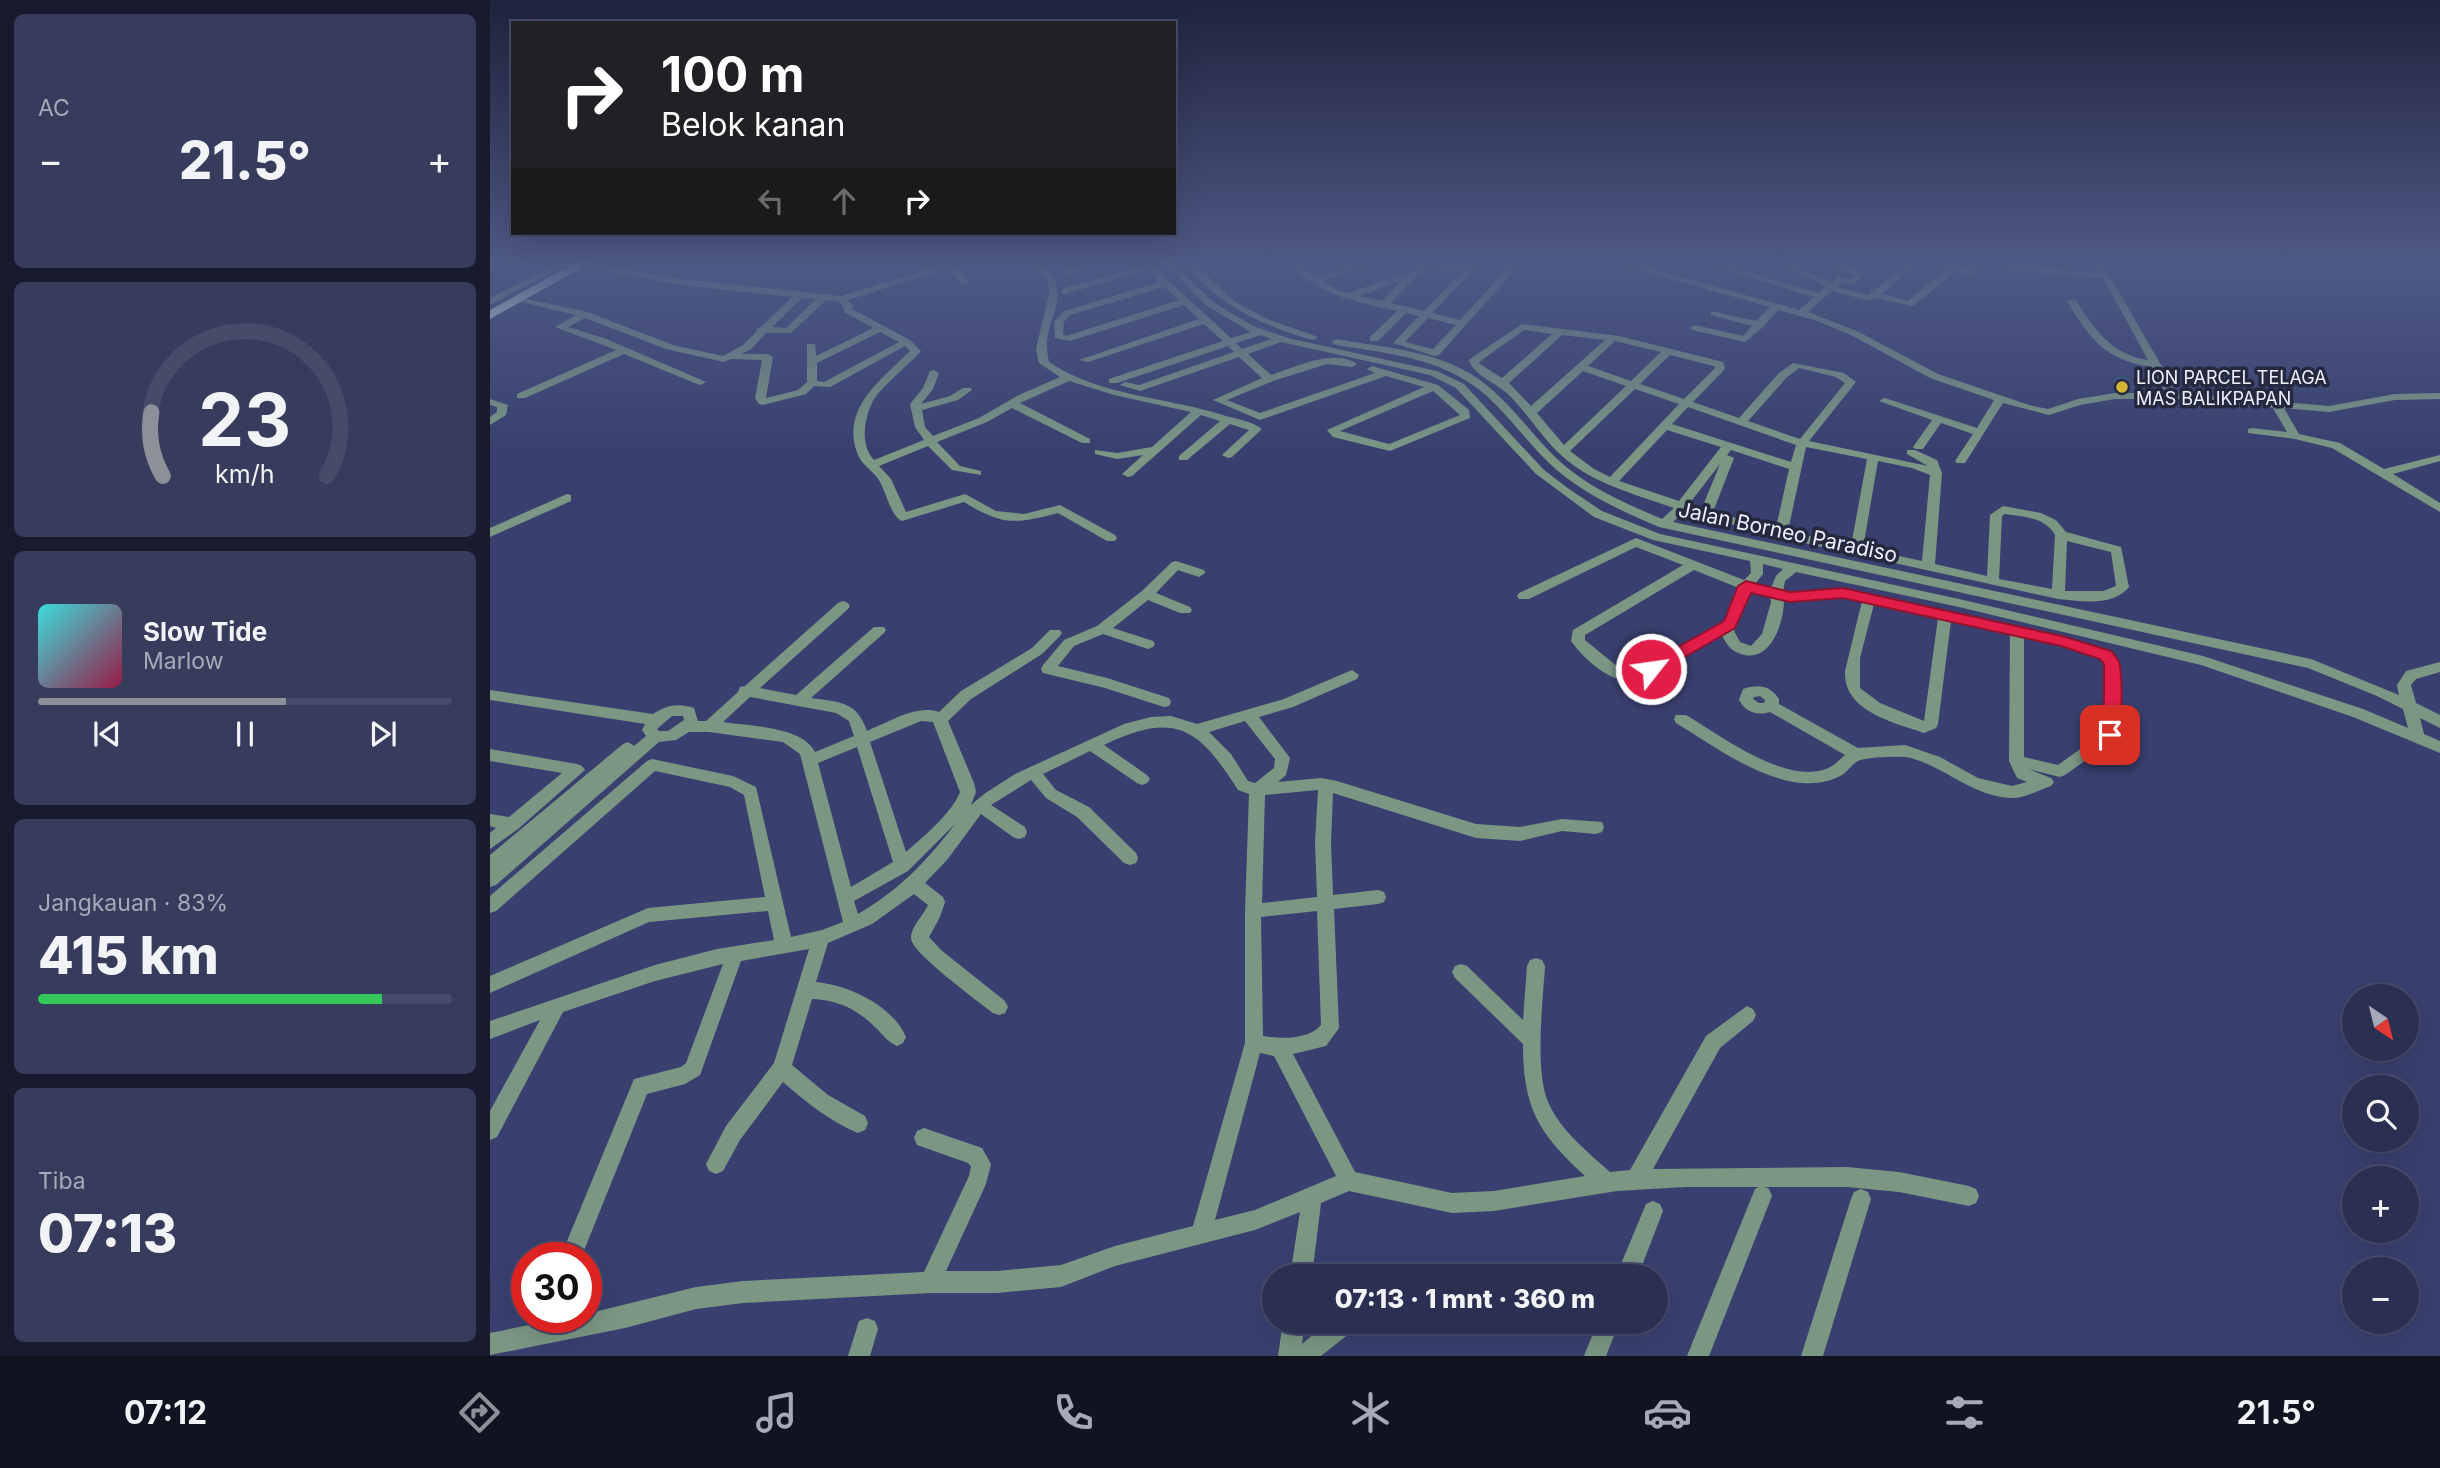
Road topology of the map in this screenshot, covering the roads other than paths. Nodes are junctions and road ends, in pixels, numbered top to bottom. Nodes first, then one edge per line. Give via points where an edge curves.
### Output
1 (564, 325) edge
2 (614, 325) edge
3 (765, 325) edge
4 (794, 325) edge
5 (876, 325) edge
6 (1046, 325) edge
7 (1059, 325) edge
8 (1109, 325) edge
9 (1191, 325) edge
10 (1212, 325) edge
11 (1246, 325) edge
12 (1276, 325) edge
13 (1388, 325) edge
14 (1415, 325) edge
15 (1459, 325) edge
16 (1760, 325) edge
17 (1833, 325) edge
18 (2089, 325) edge
19 (2133, 325) edge
20 (881, 328) junction
21 (1695, 328) dead end
22 (760, 330) junction
23 (1561, 331) junction
24 (1260, 332) junction
25 (1613, 338) junction
26 (1280, 339) junction
27 (1374, 339) dead end
28 (906, 342) junction
29 (1229, 342) junction
30 (811, 346) dead end
31 (670, 347) junction
32 (624, 350) junction
33 (1668, 351) junction
34 (1243, 354) junction
35 (729, 358) junction
36 (644, 360) junction
37 (1084, 360) dead end
38 (813, 361) junction
39 (2155, 364) junction
40 (1581, 367) junction
41 (1388, 372) junction
42 (934, 373) dead end
43 (1068, 378) junction
44 (1269, 379) junction
45 (701, 382) dead end
46 (812, 383) junction
47 (1503, 383) junction
48 (1632, 385) junction
49 (1434, 387) junction
50 (967, 390) dead end
51 (521, 396) dead end
52 (2440, 396) edge
53 (2173, 397) junction
54 (2000, 400) junction
55 (1884, 401) dead end
56 (490, 402) edge
57 (1011, 403) junction
58 (1685, 403) junction
59 (2277, 405) junction
60 (917, 408) junction
61 (1199, 411) junction
62 (1531, 412) junction
63 (1939, 419) junction
64 (1228, 420) junction
65 (1742, 421) junction
66 (490, 422) edge
67 (1664, 425) junction
68 (2252, 431) dead end
69 (1979, 432) junction
70 (2295, 436) junction
71 (1086, 441) dead end
72 (931, 442) junction
73 (1802, 443) junction
74 (1731, 447) junction
75 (1154, 450) junction
76 (1542, 450) junction
77 (1564, 451) junction
78 (1099, 452) dead end
79 (1228, 455) dead end
80 (1525, 456) junction
81 (1873, 457) junction
82 (1183, 458) dead end
83 (2440, 458) edge
84 (1961, 461) dead end
85 (871, 465) junction
86 (1795, 467) junction
87 (977, 473) dead end
88 (1936, 473) junction
89 (2384, 473) junction
90 (1128, 474) dead end
91 (1612, 481) junction
92 (566, 499) dead end
93 (1681, 506) junction
94 (2439, 507) edge
95 (1701, 513) junction
96 (1663, 524) junction
97 (1688, 529) junction
98 (490, 533) edge
99 (1781, 534) junction
100 (2061, 536) junction
101 (1111, 538) dead end
102 (1856, 551) junction
103 (1756, 557) junction
104 (1695, 564) junction
105 (1795, 566) junction
106 (1927, 567) junction
107 (1199, 573) dead end
108 (1757, 574) junction
109 (1857, 574) junction
110 (1993, 580) junction
111 (1746, 586) junction
112 (1778, 586) junction
113 (1147, 594) junction
114 (2058, 594) junction
115 (1524, 596) dead end
116 (1869, 598) junction
117 (843, 606) dead end
118 (1185, 610) dead end
119 (1945, 615) junction
120 (1730, 624) junction
121 (1102, 629) junction
122 (879, 630) dead end
123 (2017, 631) junction
124 (1055, 633) dead end
125 (1149, 644) dead end
126 (2230, 648) junction
127 (2440, 667) edge
128 (2231, 670) junction
129 (1352, 675) dead end
130 (745, 691) junction
131 (490, 695) edge
132 (798, 701) junction
133 (1164, 702) dead end
134 (1771, 706) dead end
135 (2412, 707) junction
136 (1249, 715) junction
137 (1681, 719) dead end
138 (940, 720) junction
139 (2440, 722) edge
140 (709, 726) junction
141 (687, 727) junction
142 (653, 729) junction
143 (1195, 730) junction
144 (2417, 735) junction
145 (863, 738) junction
146 (1091, 744) junction
147 (2440, 747) edge
148 (1856, 754) junction
149 (490, 755) edge
150 (810, 760) junction
151 (2017, 761) junction
152 (2060, 771) junction
153 (1033, 772) junction
154 (1142, 779) dead end
155 (2046, 782) junction
156 (1326, 787) junction
157 (1257, 790) junction
158 (981, 806) junction
159 (490, 820) edge
160 (512, 824) junction
161 (1596, 827) dead end
162 (1019, 832) dead end
163 (490, 842) edge
164 (1130, 858) dead end
165 (490, 865) edge
166 (902, 866) junction
167 (490, 880) edge
168 (913, 884) junction
169 (846, 897) junction
170 (1378, 897) dead end
171 (1327, 901) junction
172 (774, 903) junction
173 (490, 906) edge
174 (1253, 911) junction
175 (851, 920) dead end
176 (821, 937) junction
177 (783, 942) dead end
178 (735, 954) junction
179 (1536, 966) dead end
180 (1461, 972) dead end
181 (490, 985) edge
182 (806, 990) junction
183 (556, 1006) junction
184 (999, 1007) dead end
185 (1747, 1015) dead end
186 (490, 1030) edge
187 (897, 1037) dead end
188 (1532, 1041) junction
189 (1254, 1042) junction
190 (1280, 1048) junction
191 (782, 1068) junction
192 (858, 1123) dead end
193 (490, 1130) edge
194 (924, 1138) dead end
195 (716, 1164) dead end
196 (1349, 1181) junction
197 (1635, 1181) junction
198 (1607, 1183) junction
199 (1312, 1196) junction
200 (1762, 1196) dead end
201 (1969, 1196) dead end
202 (1861, 1199) dead end
203 (1653, 1211) dead end
204 (1201, 1234) junction
205 (578, 1242) edge
206 (1303, 1264) edge
207 (1632, 1264) edge
208 (930, 1282) junction
209 (602, 1316) edge
210 (867, 1329) dead end
211 (523, 1333) edge
212 (1292, 1334) edge
213 (1331, 1334) edge
214 (1604, 1334) edge
215 (490, 1344) edge
216 (859, 1356) edge
217 (1289, 1356) edge
218 (1304, 1356) edge
219 (1595, 1356) edge
220 (1698, 1356) edge
221 (1812, 1356) edge

1 - 32 street via 561,327
2 - 31 street
3 - 22 street
4 - 22 street via 788,331
5 - 20 street
6 - 43 street via 1040,354 1044,363
7 - 8 street via 1058,336 1066,339
9 - 37 street
10 - 29 street
11 - 24 street
12 - 76 street, Jalan Borneo Paradiso via 1464,374 1503,405
13 - 27 street
14 - 15 street via 1398,344 1435,353
16 - 21 street via 1744,340
17 - 54 street via 1934,376
18 - 39 street via 2121,359
19 - 39 street
20 - 28 street
20 - 38 street
22 - 35 street via 747,347
23 - 25 street
23 - 47 street
23 - 47 street via 1522,327 1474,361
24 - 26 street
24 - 29 street
25 - 33 street
25 - 40 street
26 - 34 street
26 - 80 street via 1445,378 1475,399
28 - 46 street via 832,382
28 - 85 street via 916,351 914,355 876,387 864,407 859,443
29 - 34 street
29 - 34 street via 1114,382 1140,388
30 - 38 street
31 - 35 street
31 - 36 street
32 - 36 street
32 - 51 street
33 - 48 street
33 - 58 street via 1720,368
34 - 44 street
35 - 46 street via 768,357 763,402 802,392
36 - 45 street
38 - 46 street
39 - 53 street
40 - 48 street
40 - 62 street
41 - 44 street via 1326,361
41 - 44 street via 1259,417 1218,400
41 - 49 street
42 - 60 street via 915,404
43 - 57 street
43 - 61 street
47 - 62 street
48 - 58 street
48 - 77 street
49 - 49 street via 1333,430 1333,432 1390,448 1466,416
50 - 60 street
52 - 59 street via 2395,397 2329,409
53 - 54 street via 2096,398 2049,412
53 - 59 street
54 - 69 street
55 - 63 street
56 - 66 street via 503,405 502,413
57 - 71 street
57 - 72 street
58 - 65 street
58 - 67 street
59 - 70 street
60 - 72 street via 920,427
61 - 64 street
61 - 75 street
62 - 77 street
63 - 69 street
63 - 88 street via 1915,450 1933,462
64 - 79 street via 1257,429
64 - 82 street
65 - 73 street
65 - 73 street via 1797,365 1848,378 1851,382
67 - 74 street
67 - 91 street
68 - 70 street
69 - 84 street
70 - 89 street via 2330,442
72 - 85 street
72 - 87 street via 956,468
73 - 81 street
73 - 86 street
74 - 86 street
74 - 93 street
74 - 95 street
75 - 78 street via 1117,456
75 - 90 street
76 - 80 street
76 - 96 street, Jalan Borneo Paradiso via 1571,477 1609,502
77 - 91 street
80 - 103 street via 1598,514 1657,537
81 - 88 street
81 - 102 street
83 - 89 street
85 - 101 street via 885,479 902,517 965,498 993,515 1024,518 1060,509
86 - 99 street
88 - 106 street
89 - 94 street
91 - 93 street
92 - 98 street
93 - 95 street
93 - 96 street
95 - 97 street via 1690,517
95 - 99 street
96 - 97 street, Jalan Borneo Paradiso
97 - 109 street, Jalan Borneo Paradiso
99 - 102 street
100 - 110 street via 2050,521 1998,512
100 - 114 street
100 - 114 street via 2117,550 2123,587 2112,594
102 - 106 street
103 - 105 street
103 - 108 street
104 - 111 street
104 - 115 street via 1636,542
104 - 120 street via 1578,633 1578,641 1629,678
105 - 109 street
105 - 112 street
106 - 110 street
107 - 113 street via 1176,565
108 - 111 street
108 - 112 street
109 - 126 street, Jalan Borneo Paradiso
109 - 128 street
110 - 114 street
111 - 112 street
111 - 120 street
112 - 116 street via 1790,597 1843,593
112 - 120 street via 1768,641 1758,649 1745,650 1732,643 1727,631
113 - 118 street
113 - 121 street
116 - 119 street
116 - 119 street via 1852,688 1863,701 1924,727 1931,723
117 - 130 street
119 - 123 street
121 - 125 street
121 - 133 street via 1069,643 1048,669
122 - 132 street
123 - 151 street
123 - 152 street via 2092,649 2106,655 2112,664 2110,735
124 - 138 street via 1037,651 966,695
126 - 128 street
126 - 135 street, Jalan Borneo Paradiso via 2311,664
127 - 135 street via 2411,676 2404,685
128 - 144 street
129 - 136 street via 1324,690
130 - 132 street
130 - 140 street
131 - 142 street
132 - 145 street via 840,708 858,723
134 - 148 street
135 - 139 street, Jalan Borneo Paradiso
135 - 144 street
136 - 143 street
136 - 157 street via 1283,758 1281,771
137 - 148 street via 1768,769 1796,779 1824,776 1845,767
138 - 145 street via 920,716
138 - 166 street via 968,792 955,813
140 - 141 street
140 - 150 street via 787,737 807,751
141 - 142 street via 671,736
141 - 142 street via 691,716 684,710 669,711
142 - 165 street
142 - 167 street
143 - 146 street via 1159,719
143 - 157 street via 1226,755 1243,786
144 - 147 street
145 - 150 street
145 - 166 street
146 - 153 street
146 - 154 street
148 - 155 street via 1905,751 1935,761 1974,783 2012,792
149 - 160 street via 577,770
150 - 169 street
151 - 152 street
151 - 155 street via 2022,774
152 - 155 street
153 - 158 street
153 - 164 street via 1051,794 1083,812
156 - 157 street
156 - 161 street via 1476,831 1520,834 1562,825
156 - 171 street
157 - 174 street
158 - 162 street
158 - 168 street
159 - 160 street
160 - 163 street
166 - 169 street
168 - 176 street via 863,921
168 - 184 street via 937,902 920,939
169 - 175 street
170 - 171 street
171 - 174 street
171 - 190 street via 1329,1032 1320,1040
172 - 173 street via 751,791 733,782 652,765
172 - 177 street
172 - 181 street via 648,915
174 - 189 street
176 - 178 street
176 - 182 street
178 - 183 street via 631,978
178 - 205 street via 694,1069 641,1086
179 - 188 street
180 - 188 street
182 - 187 street via 830,990 856,1000
182 - 191 street
183 - 186 street
183 - 193 street
185 - 197 street via 1713,1042
188 - 198 street via 1540,1109 1559,1137
189 - 190 street
189 - 204 street
190 - 196 street
191 - 192 street via 821,1102
191 - 195 street via 733,1133
194 - 208 street via 975,1155 981,1164
196 - 198 street via 1452,1203
196 - 199 street
197 - 198 street
197 - 201 street via 1847,1178 1899,1182
199 - 204 street via 1255,1220
199 - 206 street
200 - 220 street
202 - 221 street
203 - 207 street
204 - 208 street via 1115,1256 1061,1276
208 - 209 street via 732,1293
210 - 216 street
211 - 215 street
212 - 217 street
213 - 218 street
214 - 219 street

